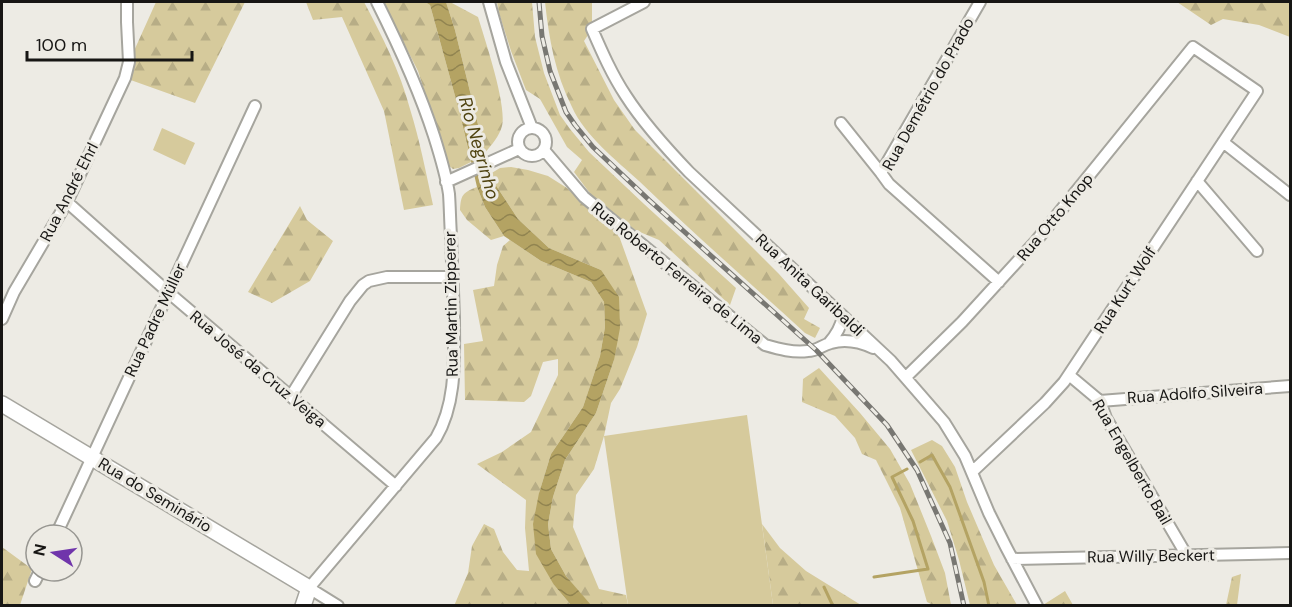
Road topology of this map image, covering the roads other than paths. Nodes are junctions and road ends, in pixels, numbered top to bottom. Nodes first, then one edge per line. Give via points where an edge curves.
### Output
1 (127, 2) edge
2 (376, 2) edge
3 (489, 2) edge
4 (644, 2) edge
5 (980, 2) edge
6 (1193, 48) joint
7 (255, 106) dead end
8 (841, 123) dead end
9 (532, 128) junction
10 (1223, 142) junction
11 (519, 149) junction
12 (544, 150) junction
13 (881, 172) junction
14 (1197, 181) junction
15 (446, 182) junction
16 (1290, 195) edge
17 (67, 202) junction
18 (1257, 251) dead end
19 (453, 277) junction
20 (999, 282) junction
21 (168, 292) junction
22 (843, 316) junction
23 (2, 319) edge
24 (829, 343) junction
25 (879, 350) junction
26 (1069, 375) junction
27 (906, 376) junction
28 (1290, 386) edge
29 (291, 396) junction
30 (1100, 401) junction
31 (2, 404) edge
32 (92, 458) junction
33 (972, 472) junction
34 (396, 486) junction
35 (62, 523) edge
36 (1290, 553) edge
37 (1187, 556) junction
38 (1012, 560) junction
39 (309, 588) junction
40 (303, 606) edge
41 (338, 606) edge
42 (1037, 606) edge

1 - 17 street, Rua André Ehrl via 129,62 125,78
2 - 15 street, Rua Martin Zipperer via 417,87
3 - 9 street via 506,62
4 - 22 street, Rua Anita Garibaldi via 592,29 625,95 689,172
5 - 13 street, Rua Demétrio do Prado
6 - 10 street, Rua Kurt Wolf via 1257,91
6 - 20 street, Rua Otto Knop
7 - 21 street, Rua Padre Müller
8 - 13 street
9 - 11 street via 521,132
9 - 12 street via 546,138
10 - 14 street, Rua Kurt Wolf
10 - 16 street
11 - 12 street via 528,157
11 - 15 street
12 - 24 street, Rua Roberto Ferreira de Lima via 584,197 765,345 806,352
13 - 20 street, Rua Demétrio do Prado
14 - 18 street
14 - 26 street, Rua Kurt Wolf
15 - 19 street, Rua Martin Zipperer
17 - 21 street, Rua José da Cruz Veiga
17 - 23 street, Rua André Ehrl
19 - 29 street via 387,277 363,285
19 - 34 street, Rua Martin Zipperer via 454,364 447,414 436,438
20 - 27 street, Rua Otto Knop
21 - 29 street, Rua José da Cruz Veiga
21 - 32 street, Rua Padre Müller
22 - 24 street
22 - 25 street, Rua Anita Garibaldi
24 - 25 street, Rua Roberto Ferreira de Lima via 863,343
25 - 27 street, Rua Anita Garibaldi
26 - 30 street, Rua Engelberto Bail
26 - 33 street, Rua Kurt Wolf
27 - 33 street, Rua Anita Garibaldi via 944,422
28 - 30 street, Rua Adolfo Silveira
29 - 34 street, Rua José da Cruz Veiga
30 - 37 street, Rua Engelberto Bail via 1106,418
31 - 32 street, Rua do Seminário
32 - 35 street, Rua Padre Müller
32 - 39 street, Rua do Seminário
33 - 38 street, Rua Anita Garibaldi
34 - 39 street, Rua Martin Zipperer
36 - 37 street, Rua Willy Beckert
37 - 38 street, Rua Willy Beckert
38 - 42 street, Rua Anita Garibaldi
39 - 40 street, Rua Martin Zipperer
39 - 41 street

